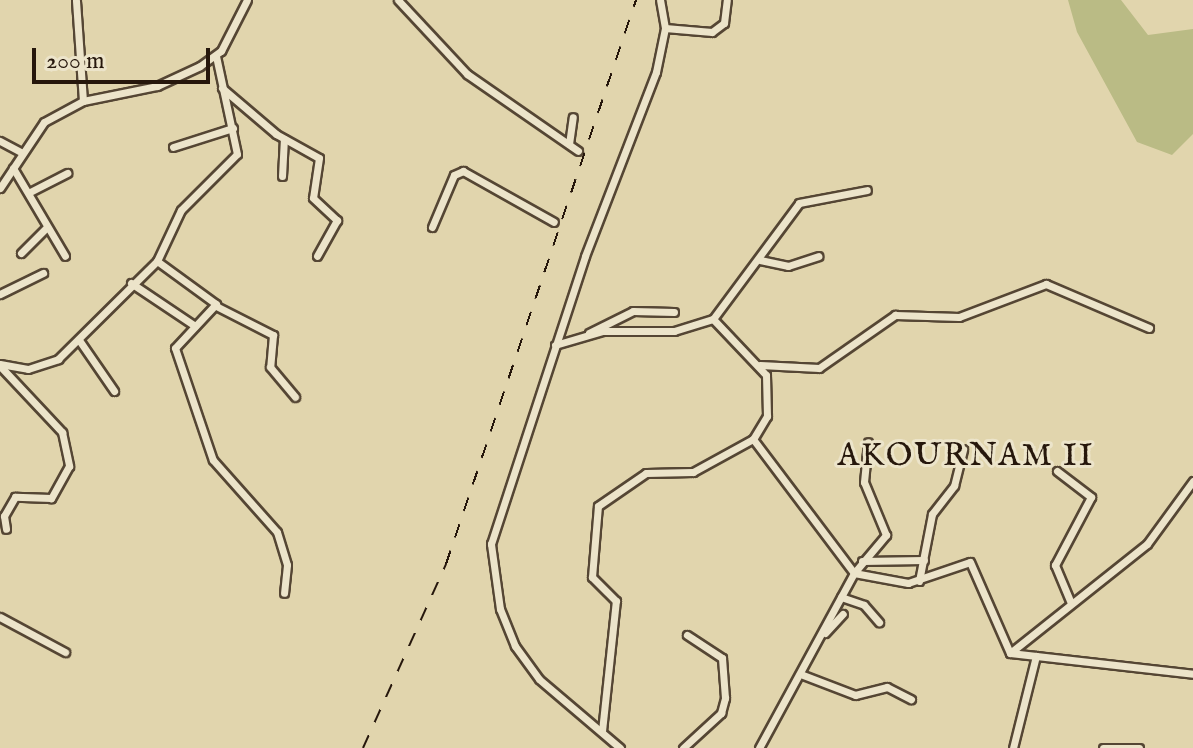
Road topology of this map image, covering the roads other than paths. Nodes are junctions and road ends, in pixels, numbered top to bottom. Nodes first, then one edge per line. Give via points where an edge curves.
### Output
1 (76, 0) edge
2 (247, 0) edge
3 (398, 0) edge
4 (660, 0) edge
5 (727, 0) edge
6 (665, 28) junction
7 (216, 56) junction
8 (222, 88) junction
9 (83, 101) junction
10 (573, 117) dead end
11 (233, 128) junction
12 (284, 139) junction
13 (0, 141) edge
14 (569, 144) junction
15 (173, 147) dead end
16 (578, 151) dead end
17 (21, 152) junction
18 (13, 168) junction
19 (67, 173) dead end
20 (282, 176) dead end
21 (0, 188) edge
22 (867, 190) dead end
23 (30, 192) junction
24 (554, 222) dead end
25 (432, 227) dead end
26 (46, 228) junction
27 (21, 253) dead end
28 (65, 256) dead end
29 (317, 256) dead end
30 (818, 256) dead end
31 (760, 260) junction
32 (157, 261) junction
33 (43, 273) dead end
34 (131, 283) junction
35 (0, 294) edge
36 (218, 307) junction
37 (674, 312) dead end
38 (713, 319) junction
39 (195, 326) junction
40 (1149, 328) dead end
41 (581, 339) junction
42 (79, 340) junction
43 (555, 345) junction
44 (0, 365) edge
45 (760, 365) junction
46 (114, 391) dead end
47 (295, 397) dead end
48 (753, 439) junction
49 (868, 442) dead end
50 (963, 449) dead end
51 (1057, 471) dead end
52 (1193, 481) edge
53 (6, 529) dead end
54 (924, 560) junction
55 (862, 561) junction
56 (854, 573) junction
57 (919, 581) junction
58 (284, 593) dead end
59 (841, 597) junction
60 (1071, 603) junction
61 (843, 614) dead end
62 (0, 617) edge
63 (879, 622) dead end
64 (687, 635) dead end
65 (820, 636) junction
66 (65, 652) dead end
67 (1010, 653) junction
68 (1036, 656) junction
69 (1193, 674) edge
70 (803, 675) junction
71 (911, 699) dead end
72 (602, 731) junction
73 (620, 748) edge
74 (683, 748) edge
75 (759, 748) edge
76 (1013, 748) edge
77 (1103, 748) edge
78 (1139, 748) edge

1 - 9 street
2 - 7 street
3 - 14 street via 467,74
4 - 6 street
5 - 6 street via 724,23 712,32
6 - 43 street via 647,97
7 - 8 street
7 - 9 street via 157,86
8 - 11 street
8 - 12 street
9 - 17 street via 51,115
10 - 14 street
11 - 15 street
11 - 32 street via 235,160 181,210
12 - 20 street
12 - 29 street via 319,158 313,198 336,214
13 - 17 street
14 - 16 street
17 - 18 street
18 - 21 street
18 - 23 street
19 - 23 street
22 - 31 street via 799,203
23 - 26 street
24 - 25 street via 463,171 454,175
26 - 27 street
26 - 28 street
30 - 31 street via 788,266
31 - 38 street
32 - 34 street
32 - 36 street
33 - 35 street
34 - 39 street
34 - 42 street
36 - 39 street
36 - 47 street via 259,322 277,339 270,367
37 - 41 street via 633,311
38 - 41 street via 674,331 624,329
38 - 45 street
39 - 58 street via 175,348 190,404 213,460 277,532 287,565
40 - 45 street via 1046,284 1006,305 959,317 895,315 819,368
41 - 43 street
42 - 44 street via 32,369
42 - 46 street
43 - 72 street via 494,522 491,556 515,646 539,679
44 - 53 street via 62,432 69,466 51,498 15,497 4,516
45 - 48 street via 768,408
48 - 56 street
48 - 72 street via 693,472 646,473 598,506 592,577 616,598
49 - 55 street via 864,482 886,535
50 - 54 street via 954,486 932,514
51 - 60 street via 1091,497 1055,565
52 - 60 street via 1147,544
54 - 55 street
54 - 57 street
55 - 56 street
56 - 57 street
56 - 59 street
57 - 67 street via 970,562
59 - 63 street via 864,605
59 - 65 street
60 - 67 street
61 - 65 street
62 - 66 street
64 - 74 street via 722,658 725,698 721,713
65 - 70 street
67 - 68 street
68 - 69 street
68 - 76 street
70 - 71 street via 855,695 887,687
70 - 75 street
72 - 73 street
77 - 78 street

